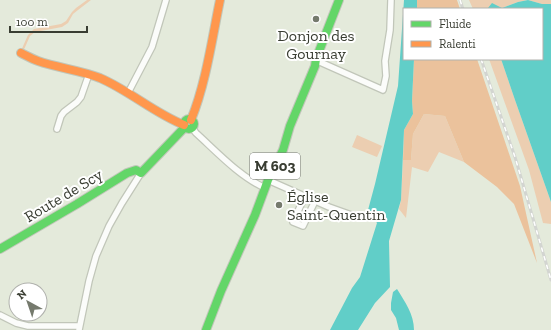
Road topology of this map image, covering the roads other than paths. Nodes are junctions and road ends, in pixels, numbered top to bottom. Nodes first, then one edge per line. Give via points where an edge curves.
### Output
1 (166, 0) edge
2 (220, 0) edge
3 (391, 0) edge
4 (338, 1) edge
5 (21, 53) dead end
6 (316, 61) junction
7 (89, 74) junction
8 (128, 93) junction
9 (188, 125) junction
10 (57, 129) dead end
11 (141, 173) junction
12 (267, 184) junction
13 (305, 196) junction
14 (315, 201) junction
15 (357, 217) dead end
16 (0, 249) edge
17 (0, 315) edge
18 (79, 328) edge
19 (206, 330) edge

1 - 8 street via 152,47
2 - 9 street via 202,86
3 - 6 street via 383,90
4 - 6 street, M 603
5 - 7 street via 38,61
6 - 12 street, M 603 via 283,150
7 - 8 street
7 - 10 street via 81,97 64,112
8 - 9 street via 179,124
9 - 11 street
9 - 12 street via 242,174 252,181
11 - 16 street, Route de Scy via 136,170 127,173
11 - 18 street via 109,226 96,256
12 - 13 street via 277,184
12 - 19 street, M 603
13 - 14 street
13 - 14 street via 293,222 303,226
14 - 15 street
17 - 18 street via 28,326

